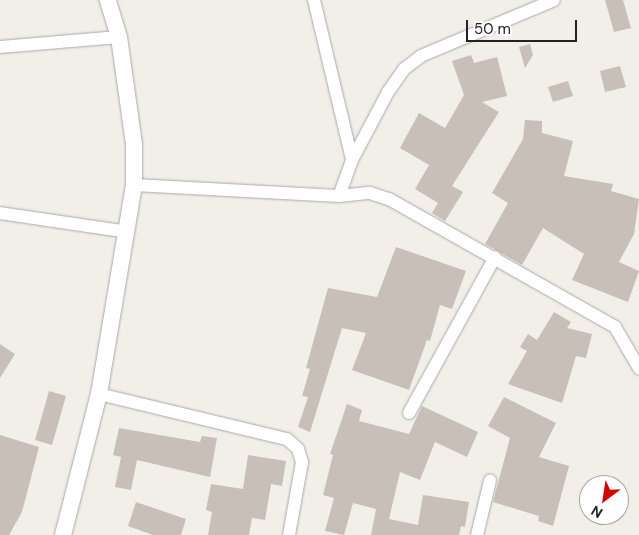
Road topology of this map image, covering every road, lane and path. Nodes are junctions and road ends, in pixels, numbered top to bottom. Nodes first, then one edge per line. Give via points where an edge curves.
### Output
1 (108, 0) edge
2 (314, 0) edge
3 (554, 0) edge
4 (119, 37) junction
5 (0, 47) edge
6 (352, 160) junction
7 (134, 185) junction
8 (339, 196) junction
9 (0, 213) edge
10 (128, 232) junction
11 (495, 257) junction
12 (639, 368) edge
13 (99, 394) junction
14 (409, 413) dead end
15 (490, 481) dead end
16 (63, 535) edge
17 (289, 535) edge
18 (477, 535) edge

1 - 4 street
2 - 6 street
3 - 6 street via 421,56 404,69
4 - 5 street
4 - 7 street via 134,144
6 - 8 street
7 - 8 street
7 - 10 street
8 - 11 street via 370,193 390,199
9 - 10 street
10 - 13 street
11 - 12 street via 615,327
11 - 14 street
13 - 16 street
13 - 17 street via 287,439 298,449 302,462
15 - 18 street

